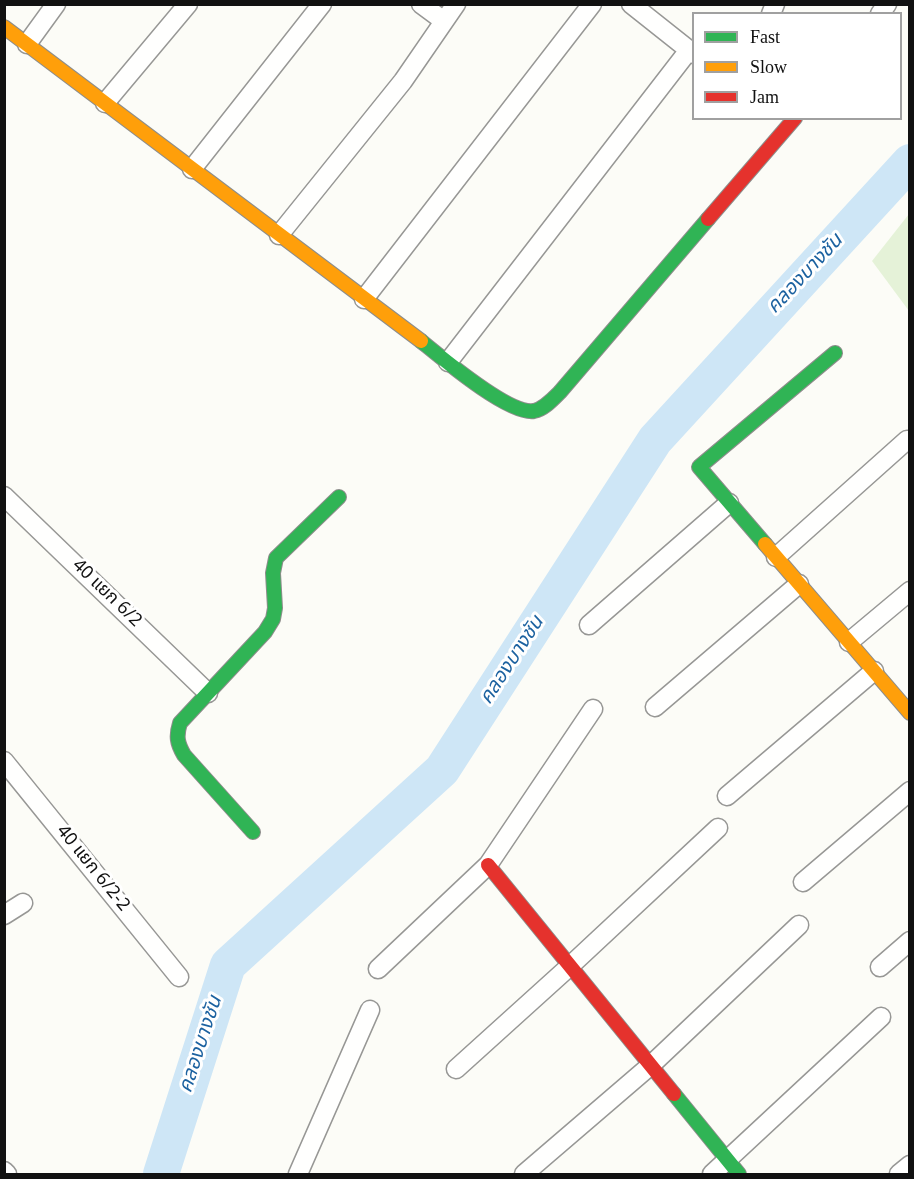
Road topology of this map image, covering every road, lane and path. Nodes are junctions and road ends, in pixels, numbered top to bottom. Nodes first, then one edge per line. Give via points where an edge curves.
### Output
1 (56, 4) edge
2 (188, 4) edge
3 (322, 4) edge
4 (421, 4) edge
5 (456, 4) edge
6 (592, 4) edge
7 (631, 4) edge
8 (653, 11) edge
9 (444, 21) junction
10 (4, 27) edge
11 (27, 44) junction
12 (691, 52) edge
13 (105, 103) junction
14 (787, 122) edge
15 (192, 169) junction
16 (279, 235) junction
17 (364, 299) junction
18 (835, 353) dead end
19 (448, 362) junction
20 (907, 440) dead end
21 (4, 496) edge
22 (339, 497) dead end
23 (729, 503) junction
24 (776, 557) junction
25 (799, 584) junction
26 (909, 591) edge
27 (589, 625) dead end
28 (849, 642) junction
29 (874, 671) junction
30 (208, 693) junction
31 (655, 707) dead end
32 (593, 709) dead end
33 (909, 713) edge
34 (4, 761) edge
35 (909, 791) edge
36 (727, 796) dead end
37 (718, 828) dead end
38 (253, 832) dead end
39 (488, 866) junction
40 (803, 882) dead end
41 (22, 903) dead end
42 (4, 915) edge
43 (799, 925) dead end
44 (909, 941) edge
45 (570, 966) junction
46 (880, 967) dead end
47 (378, 969) dead end
48 (179, 977) dead end
49 (370, 1010) dead end
50 (881, 1017) dead end
51 (651, 1065) junction
52 (456, 1070) dead end
53 (909, 1164) edge
54 (733, 1168) edge
55 (298, 1174) edge
56 (524, 1174) edge
57 (712, 1174) edge
58 (899, 1174) edge

1 - 11 street
2 - 13 street
3 - 15 street
4 - 9 street
5 - 9 street
6 - 17 street
7 - 8 street
8 - 12 street
9 - 16 street via 403,81
10 - 11 street
11 - 13 street
12 - 19 street
13 - 15 street
14 - 19 street via 560,392 544,406 531,412 520,409
15 - 16 street
16 - 17 street
17 - 19 street
18 - 23 street via 699,467
20 - 24 street
21 - 30 street, 40 แยก 6/2
22 - 30 street via 276,558 272,569 274,618
23 - 24 street
23 - 27 street
24 - 25 street
25 - 28 street
25 - 31 street
26 - 28 street
28 - 29 street
29 - 33 street
29 - 36 street
30 - 38 street via 180,723 177,742 184,755
32 - 39 street
34 - 48 street, 40 แยก 6/2-2
35 - 40 street
37 - 45 street
39 - 45 street
39 - 47 street
41 - 42 street
43 - 51 street
44 - 46 street
45 - 51 street
45 - 52 street
49 - 55 street
50 - 54 street
51 - 54 street
51 - 56 street
53 - 58 street
54 - 57 street

